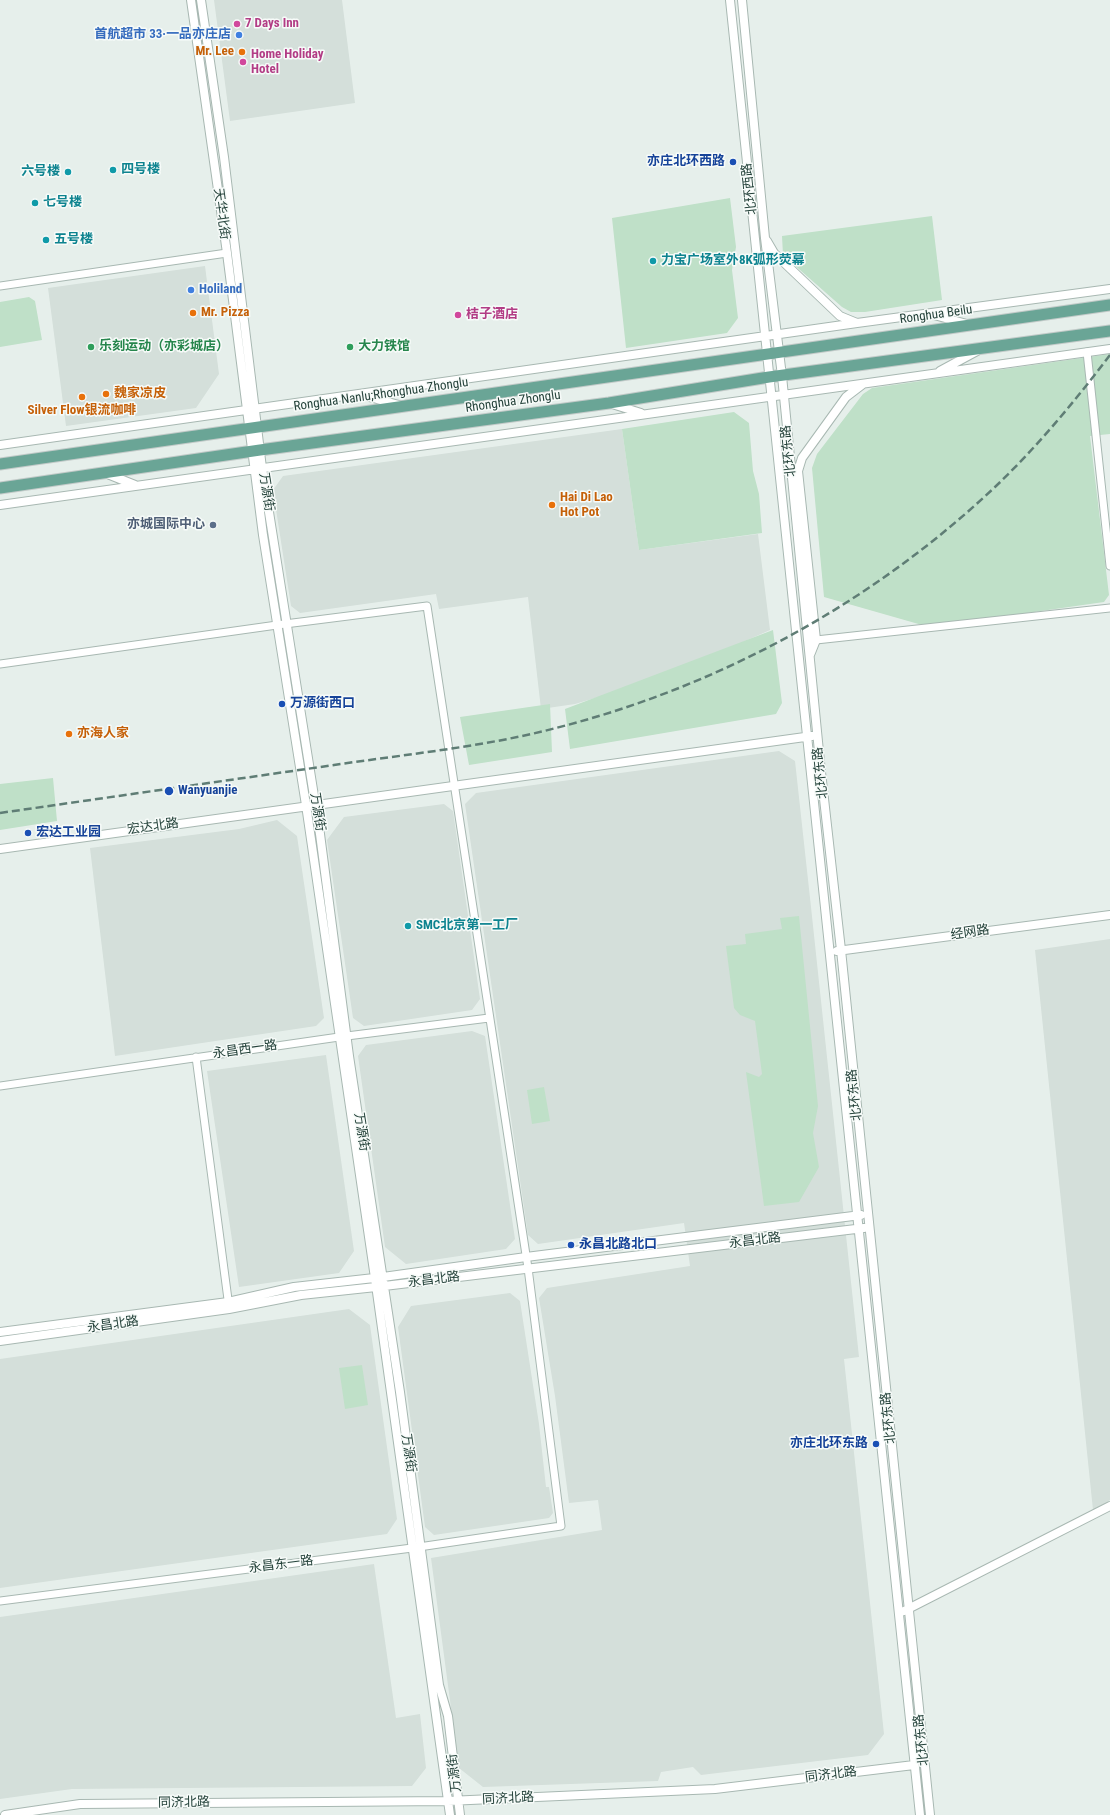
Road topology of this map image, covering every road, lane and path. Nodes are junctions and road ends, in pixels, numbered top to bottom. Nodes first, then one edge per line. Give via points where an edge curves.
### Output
1 (191, 0) edge
2 (202, 0) edge
3 (730, 0) edge
4 (742, 0) edge
5 (765, 238) junction
6 (227, 253) junction
7 (0, 286) edge
8 (1110, 288) edge
9 (1110, 305) edge
10 (932, 314) junction
11 (857, 323) junction
12 (969, 325) junction
13 (1110, 331) edge
14 (777, 335) junction
15 (765, 337) junction
16 (980, 349) junction
17 (1110, 349) edge
18 (779, 352) junction
19 (1087, 352) junction
20 (767, 354) junction
21 (936, 374) junction
22 (782, 376) junction
23 (769, 377) junction
24 (863, 384) junction
25 (359, 394) junction
26 (784, 394) junction
27 (771, 396) junction
28 (610, 403) junction
29 (402, 406) junction
30 (256, 408) junction
31 (246, 409) junction
32 (644, 414) junction
33 (253, 427) junction
34 (0, 445) edge
35 (255, 451) junction
36 (0, 464) edge
37 (258, 469) junction
38 (104, 473) junction
39 (137, 486) junction
40 (0, 488) edge
41 (0, 505) edge
42 (1110, 566) edge
43 (1110, 608) edge
44 (287, 624) junction
45 (277, 625) junction
46 (816, 640) junction
47 (809, 656) junction
48 (0, 664) edge
49 (817, 736) junction
50 (808, 737) junction
51 (455, 785) junction
52 (315, 804) junction
53 (306, 805) junction
54 (0, 849) edge
55 (1110, 915) edge
56 (841, 950) junction
57 (830, 952) junction
58 (490, 1018) junction
59 (343, 1036) junction
60 (196, 1057) junction
61 (0, 1086) edge
62 (867, 1214) junction
63 (857, 1215) junction
64 (868, 1227) junction
65 (858, 1228) junction
66 (526, 1257) junction
67 (528, 1268) junction
68 (379, 1278) junction
69 (380, 1287) junction
70 (229, 1305) junction
71 (0, 1332) edge
72 (0, 1341) edge
73 (1110, 1506) edge
74 (416, 1547) junction
75 (0, 1601) edge
76 (909, 1609) junction
77 (899, 1614) junction
78 (914, 1765) junction
79 (458, 1801) junction
80 (448, 1802) junction
81 (5, 1815) edge
82 (450, 1815) edge
83 (460, 1815) edge
84 (920, 1815) edge
85 (930, 1815) edge

1 - 6 street, 天华北街
2 - 30 street, 天华北街
3 - 15 street, 北环西路
4 - 5 street, 北环西路
5 - 11 street via 774,253 840,316
5 - 14 street, 北环西路
6 - 7 street
6 - 31 street, 天华北街
8 - 10 street
9 - 12 main road, Ronghua Beilu
10 - 11 street
10 - 12 street
11 - 14 street
12 - 18 main road, Ronghua Beilu
13 - 16 main road
14 - 15 street
14 - 18 street, 北环西路
15 - 20 street, 北环西路
15 - 25 street
16 - 21 street
16 - 22 main road
17 - 19 street
18 - 20 main road, Ronghua Beilu
18 - 22 street, 北环西路
19 - 21 street
19 - 42 street
20 - 23 street, 北环西路
20 - 29 main road, Ronghua Nanlu;Rhonghua Zhonglu
21 - 24 street
22 - 23 main road
22 - 26 street, 北环东路
23 - 27 street, 北环东路
23 - 28 main road, Rhonghua Zhonglu
24 - 26 street
24 - 46 street via 846,397 802,458 798,471
25 - 29 street
25 - 30 street
26 - 27 street
26 - 47 street, 北环东路
27 - 32 street
27 - 50 street, 北环东路
28 - 32 street
28 - 35 main road, Rhonghua Zhonglu
29 - 33 main road, Ronghua Nanlu;Rhonghua Zhonglu
30 - 31 street
30 - 33 street, 天华北街
31 - 33 street, 天华北街
31 - 34 street
32 - 37 street
33 - 35 street, 万源街
33 - 36 main road, Ronghua Nanlu;Rhonghua Zhonglu
35 - 37 street, 万源街
35 - 38 main road
37 - 39 street
37 - 44 street, 万源街
37 - 45 street, 万源街
38 - 39 street
38 - 40 main road
39 - 41 street
43 - 46 street
44 - 45 street
44 - 51 street via 427,606
44 - 52 street, 万源街
45 - 48 street
45 - 53 street, 万源街
46 - 47 street
47 - 49 street, 北环东路
49 - 50 street, 宏达北路
49 - 56 street, 北环东路
50 - 51 street, 宏达北路
50 - 57 street, 北环东路
51 - 52 street, 宏达北路
51 - 58 street
52 - 53 street, 宏达北路
52 - 59 street, 万源街
53 - 54 street, 宏达北路
53 - 59 street, 万源街
55 - 56 street, 经网路
56 - 57 street, 经网路
56 - 62 street, 北环东路
57 - 63 street, 北环东路
58 - 59 street, 永昌西一路
58 - 66 street
59 - 60 street, 永昌西一路
59 - 68 street, 万源街
60 - 61 street, 永昌西一路
60 - 70 street
62 - 63 street, 永昌北路
62 - 64 street, 北环东路
63 - 65 street, 北环东路
63 - 66 street, 永昌北路
64 - 65 street, 永昌北路
64 - 76 street, 北环东路
65 - 67 street, 永昌北路
65 - 77 street, 北环东路
66 - 67 street
66 - 68 street, 永昌北路
67 - 69 street, 永昌北路
67 - 74 street, 永昌东一路 via 561,1526
68 - 69 street, 万源街
68 - 70 street, 永昌北路 via 294,1287
69 - 70 street, 永昌北路 via 301,1294
69 - 74 street, 万源街
70 - 71 street, 永昌北路
70 - 72 street, 永昌北路
73 - 76 street
74 - 75 street, 永昌东一路
74 - 79 street, 万源街 via 439,1685 448,1716
74 - 80 street, 万源街
76 - 77 street
76 - 85 street, 北环东路
77 - 78 street, 北环东路
78 - 79 street, 同济北路 via 716,1788
78 - 84 street, 北环东路
79 - 80 street, 同济北路
79 - 83 street, 万源街
80 - 81 street, 同济北路 via 80,1804
80 - 82 street, 万源街

